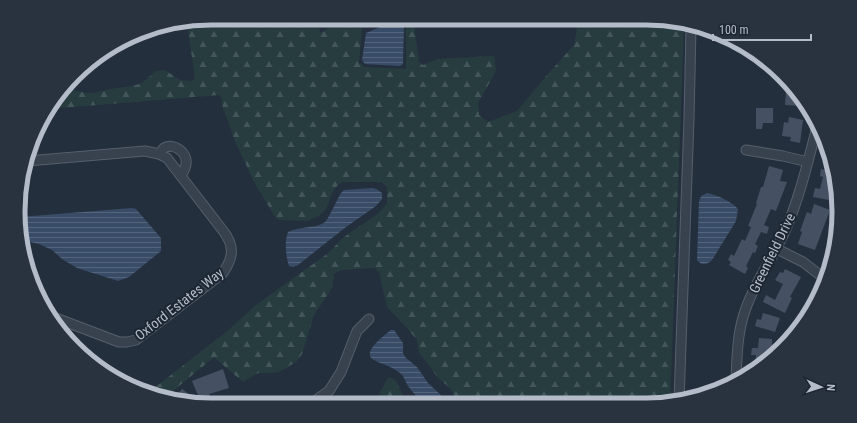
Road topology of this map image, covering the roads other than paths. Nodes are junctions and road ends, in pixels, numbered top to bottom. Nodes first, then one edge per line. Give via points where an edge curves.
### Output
1 (691, 30) edge
2 (815, 134) edge
3 (746, 150) dead end
4 (159, 154) junction
5 (32, 161) edge
6 (808, 162) junction
7 (181, 176) junction
8 (777, 249) junction
9 (820, 276) edge
10 (369, 319) dead end
11 (60, 320) edge
12 (736, 374) edge
13 (679, 394) edge
14 (319, 398) edge

1 - 13 street
2 - 6 street, Greenfield Drive
3 - 6 street
4 - 5 street via 145,151
4 - 7 street, Oxford Estates Way via 167,158
4 - 7 street via 164,148 169,147 178,149 185,155 186,163
6 - 8 street, Greenfield Drive via 794,208
7 - 11 street, Oxford Estates Way via 228,238 232,256 223,273 136,340 119,342
8 - 9 street via 803,262
8 - 12 street, Greenfield Drive via 754,290 743,318 738,341
10 - 14 street via 357,331 341,372 329,391

